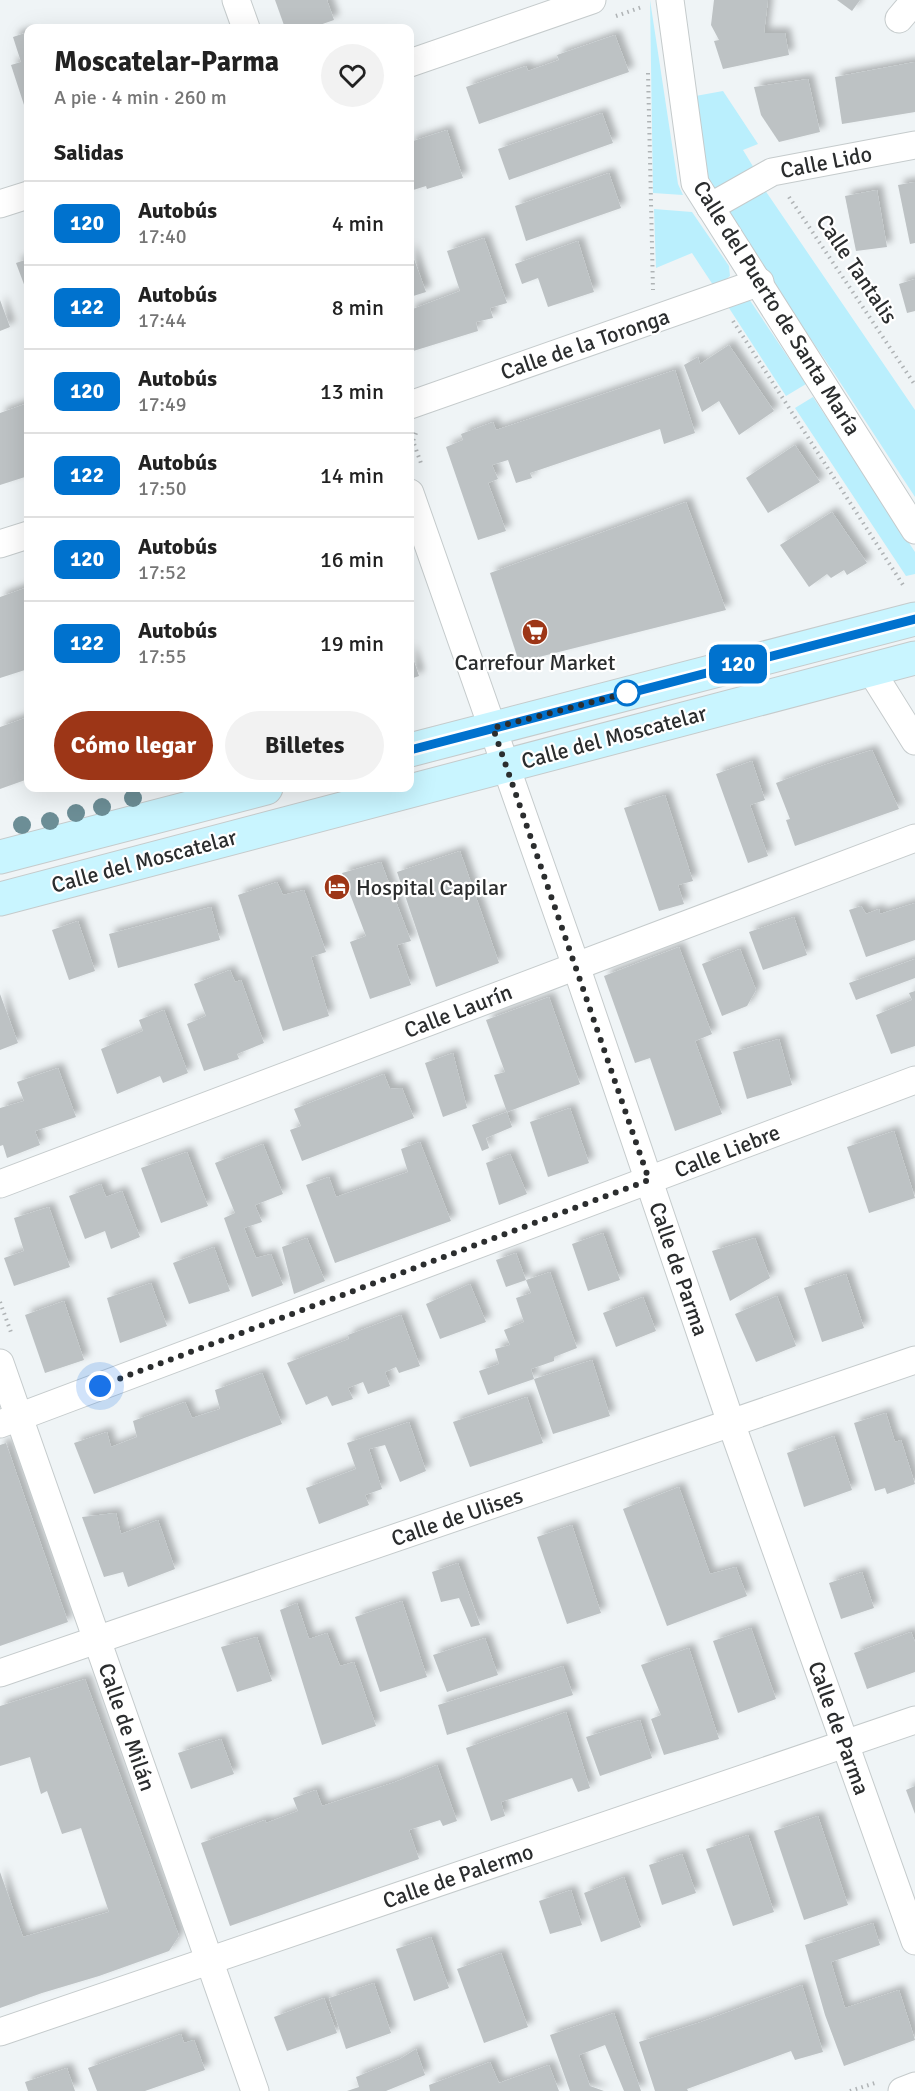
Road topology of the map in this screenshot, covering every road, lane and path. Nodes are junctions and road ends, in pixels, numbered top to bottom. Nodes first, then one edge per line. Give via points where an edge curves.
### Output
1 (236, 0) edge
2 (658, 3) edge
3 (602, 9) edge
4 (245, 24) edge
5 (414, 62) edge
6 (647, 65) dead end
7 (915, 145) edge
8 (772, 172) junction
9 (24, 196) edge
10 (0, 204) edge
11 (711, 207) junction
12 (760, 282) junction
13 (653, 291) dead end
14 (727, 312) dead end
15 (915, 385) edge
16 (414, 404) edge
17 (418, 430) dead end
18 (414, 439) edge
19 (414, 452) edge
20 (417, 483) edge
21 (915, 530) edge
22 (24, 536) edge
23 (0, 544) edge
24 (894, 591) dead end
25 (915, 619) edge
26 (915, 658) edge
27 (870, 669) junction
28 (493, 728) junction
29 (915, 741) edge
30 (414, 749) edge
31 (506, 766) junction
32 (414, 790) edge
33 (251, 792) edge
34 (407, 792) edge
35 (915, 838) edge
36 (0, 857) edge
37 (0, 899) edge
38 (576, 966) junction
39 (915, 1080) edge
40 (649, 1180) junction
41 (0, 1184) edge
42 (0, 1302) edge
43 (7, 1353) edge
44 (915, 1360) edge
45 (10, 1420) edge
46 (731, 1423) junction
47 (96, 1640) junction
48 (0, 1673) edge
49 (915, 1720) edge
50 (845, 1745) junction
51 (915, 1941) edge
52 (210, 1961) junction
53 (0, 2032) edge
54 (915, 2086) edge
55 (255, 2091) edge
56 (902, 2091) edge

1 - 4 street
2 - 3 path
2 - 11 street, Calle del Puerto de Santa María via 695,183
3 - 5 street
6 - 13 path
7 - 8 street, Calle Lido
8 - 11 street, Calle Lido
8 - 15 path, Calle Tantalis
9 - 10 street
11 - 12 street, Calle del Puerto de Santa María
12 - 16 street, Calle de la Toronga
12 - 21 street, Calle del Puerto de Santa María
14 - 24 path via 905,588
17 - 18 path
19 - 20 path
20 - 28 street, Calle de Parma
22 - 23 street
25 - 28 street, Calle del Moscatelar
26 - 27 street, Calle del Moscatelar
27 - 29 street
27 - 31 street, Calle del Moscatelar
28 - 30 street, Calle del Moscatelar
28 - 31 street, Calle de Parma
31 - 32 street, Calle del Moscatelar
31 - 38 street, Calle de Parma
33 - 36 street, Calle del Moscatelar
34 - 37 street, Calle del Moscatelar
35 - 38 street, Calle Laurín
38 - 40 street, Calle de Parma
38 - 41 street, Calle Laurín
39 - 40 street, Calle Liebre
40 - 45 street, Calle Liebre
40 - 46 street, Calle de Parma
42 - 43 path
43 - 45 street, Calle de Milán
44 - 46 street, Calle de Ulises
45 - 47 street, Calle de Milán
46 - 47 street, Calle de Ulises
46 - 50 street, Calle de Parma
47 - 48 street, Calle de Ulises
47 - 52 street, Calle de Milán
49 - 50 street, Calle de Palermo
50 - 51 street, Calle de Parma
50 - 52 street, Calle de Palermo
52 - 53 street, Calle de Palermo
52 - 55 street, Calle de Milán
54 - 56 street

